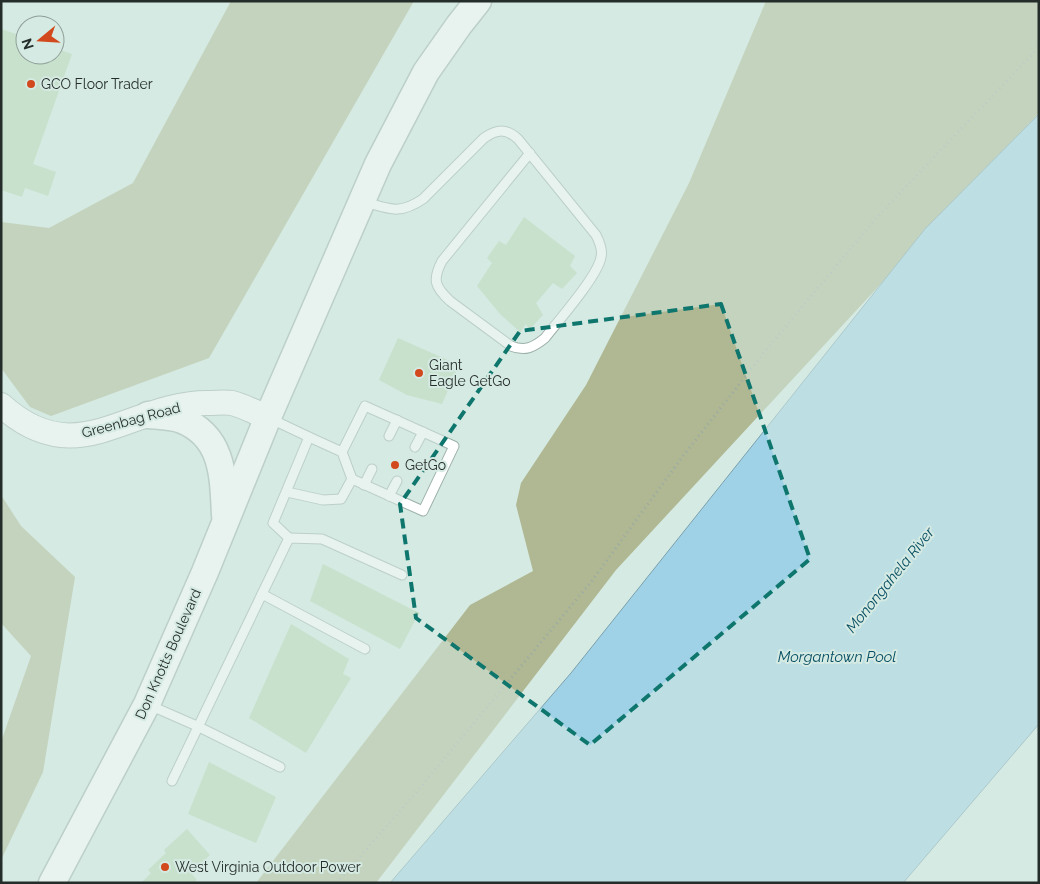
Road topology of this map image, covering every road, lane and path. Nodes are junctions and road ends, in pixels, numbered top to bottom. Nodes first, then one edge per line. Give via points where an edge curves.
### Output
1 (478, 1) edge
2 (1039, 48) edge
3 (530, 153) junction
4 (362, 202) junction
5 (1, 405) edge
6 (148, 415) junction
7 (268, 417) junction
8 (397, 420) junction
9 (423, 432) junction
10 (389, 436) dead end
11 (309, 437) junction
12 (415, 446) dead end
13 (342, 452) junction
14 (372, 469) dead end
15 (352, 479) junction
16 (397, 480) dead end
17 (364, 485) junction
18 (287, 492) junction
19 (389, 496) junction
20 (225, 521) junction
21 (289, 538) junction
22 (402, 575) dead end
23 (262, 594) junction
24 (365, 649) dead end
25 (147, 704) junction
26 (197, 726) junction
27 (280, 767) dead end
28 (172, 781) dead end
29 (52, 883) edge
30 (337, 883) edge

1 - 4 main road, Don Knotts Boulevard via 426,72
2 - 30 path via 878,216 683,456 591,582 420,789
3 - 3 lane via 596,235 602,257 593,275 545,338 536,345 519,349 450,301 436,285 436,272
3 - 4 lane via 510,132 492,132 411,207 389,209
4 - 7 main road, Don Knotts Boulevard
5 - 6 main road, Greenbag Road via 30,426 53,435 85,435
6 - 7 main road, Greenbag Road via 200,403 232,403
6 - 20 main road via 182,420 211,441 221,468
7 - 11 lane
7 - 20 main road, Don Knotts Boulevard
8 - 9 lane
8 - 10 lane
8 - 13 lane via 365,406
9 - 12 lane
9 - 19 lane via 454,446 423,511
11 - 13 lane
11 - 18 lane
13 - 15 lane
14 - 17 lane
15 - 17 lane
15 - 18 lane via 341,499 323,500
16 - 19 lane
17 - 19 lane
18 - 21 lane via 273,523
20 - 25 main road, Don Knotts Boulevard
21 - 22 lane via 322,539
21 - 23 lane
23 - 24 lane
23 - 26 lane
25 - 26 lane
25 - 29 main road, Don Knotts Boulevard
26 - 27 lane
26 - 28 lane

